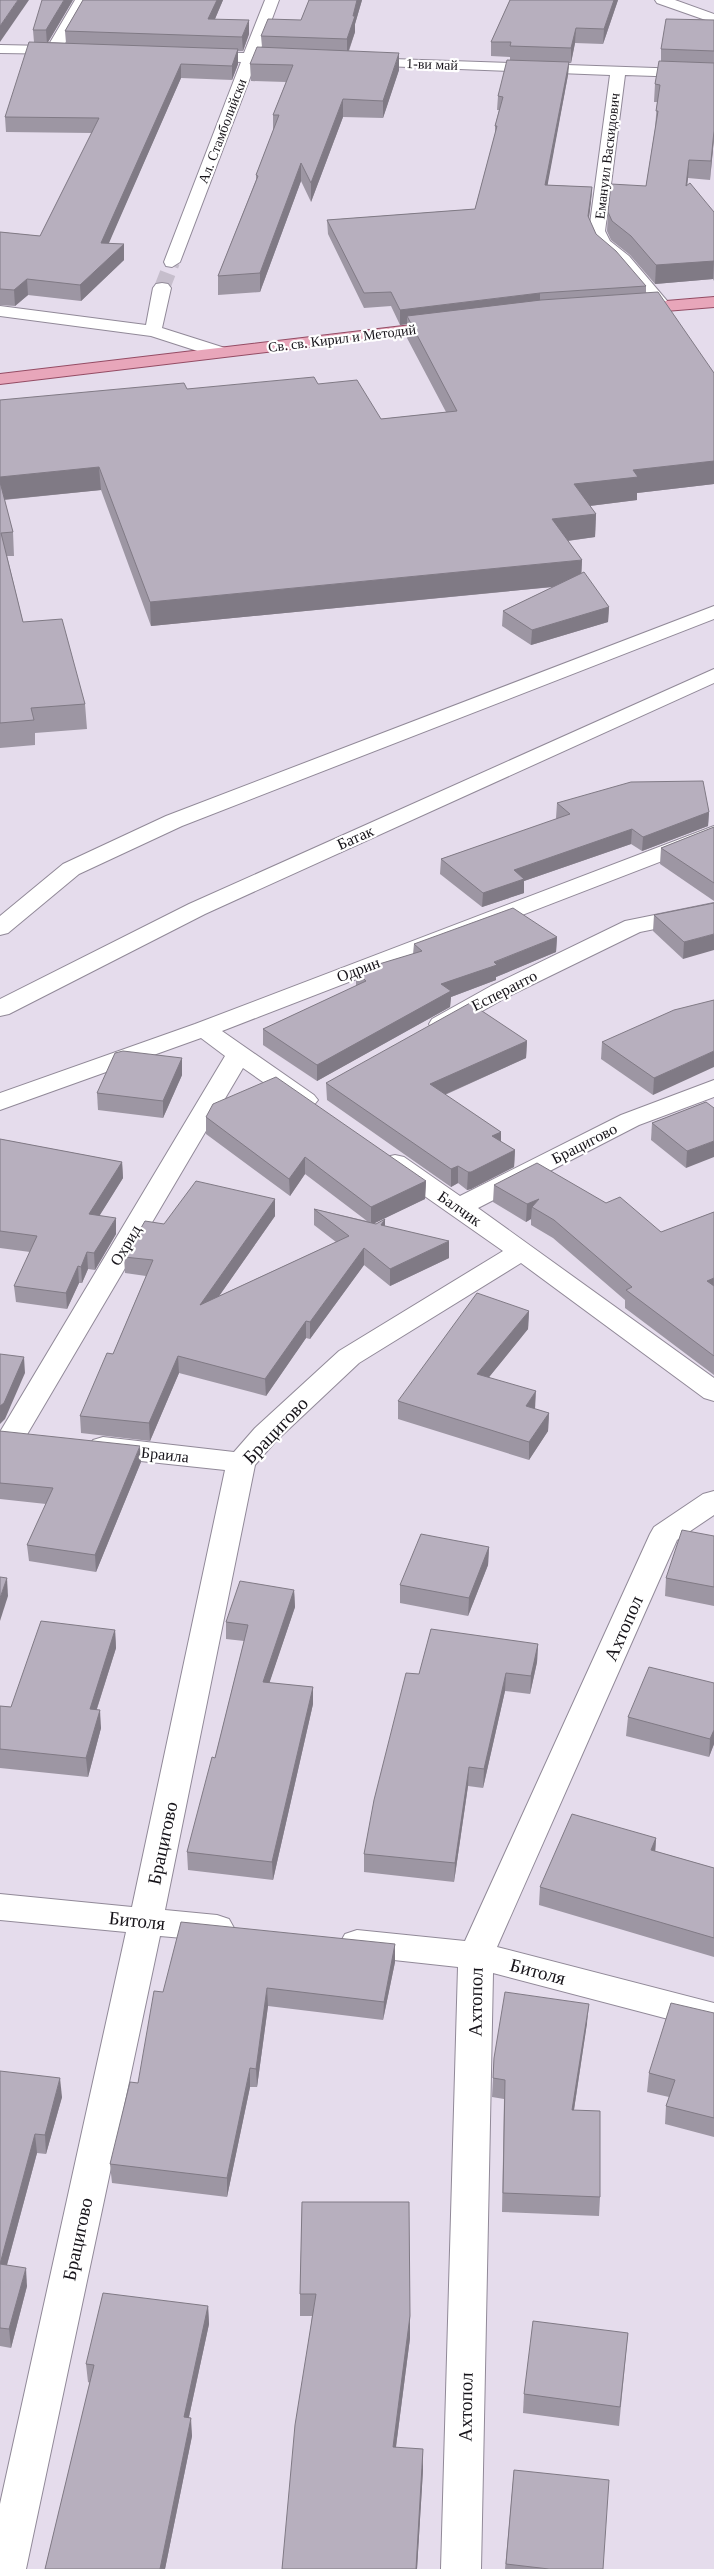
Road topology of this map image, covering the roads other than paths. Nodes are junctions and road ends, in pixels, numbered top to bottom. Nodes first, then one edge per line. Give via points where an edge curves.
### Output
1 (82, 0) edge
2 (272, 0) edge
3 (662, 0) edge
4 (714, 19) edge
5 (0, 49) edge
6 (53, 51) junction
7 (82, 52) edge
8 (190, 56) edge
9 (250, 58) junction
10 (310, 60) edge
11 (350, 61) edge
12 (618, 70) junction
13 (714, 74) edge
14 (172, 262) tunnel mouth
15 (162, 288) tunnel mouth
16 (714, 302) edge
17 (662, 306) junction
18 (615, 310) edge
19 (0, 311) edge
20 (466, 324) edge
21 (153, 331) junction
22 (219, 352) junction
23 (0, 379) edge
24 (714, 612) edge
25 (714, 675) edge
26 (714, 832) edge
27 (714, 910) edge
28 (0, 928) edge
29 (0, 1009) edge
30 (204, 1029) junction
31 (424, 1034) edge
32 (239, 1054) junction
33 (714, 1088) edge
34 (316, 1101) dead end
35 (0, 1102) edge
36 (378, 1151) edge
37 (459, 1207) junction
38 (522, 1251) junction
39 (714, 1392) edge
40 (6, 1436) edge
41 (42, 1440) edge
42 (72, 1443) edge
43 (241, 1462) junction
44 (714, 1501) edge
45 (0, 1907) edge
46 (146, 1921) junction
47 (243, 1931) edge
48 (331, 1940) edge
49 (476, 1955) junction
50 (714, 2017) edge
51 (6, 2569) edge
52 (461, 2569) edge

1 - 6 street
2 - 9 street, Ал. Стамболийски
3 - 4 street
5 - 6 street
6 - 7 street
8 - 9 street
9 - 10 street
9 - 14 street, Ал. Стамболийски
11 - 12 street, 1-ви май
12 - 13 street, 1-ви май
12 - 17 street, Емануил Васкидович via 597,231 603,244 623,260
15 - 21 street
16 - 17 main road
17 - 18 main road
19 - 21 street
20 - 22 main road, Св. св. Кирил и Методий
21 - 22 street
22 - 23 main road, Св. св. Кирил и Методий
24 - 28 street via 174,820 71,869
25 - 29 street, Батак via 197,909
26 - 30 street, Одрин
27 - 31 street, Есперанто via 633,926 500,991
30 - 32 street
30 - 35 street, Одрин
32 - 34 street
32 - 40 street, Охрид
33 - 37 street, Брацигово via 630,1120
36 - 37 street, Балчик
37 - 38 street, Балчик
38 - 39 street, Балчик
38 - 43 street, Брацигово via 349,1357 265,1435
40 - 41 street
42 - 43 street, Браила
43 - 46 street, Брацигово
44 - 49 street, Ахтопол via 665,1534
45 - 46 street, Битоля
46 - 47 street, Битоля
46 - 51 street, Брацигово
48 - 49 street, Битоля
49 - 50 street, Битоля
49 - 52 street, Ахтопол

